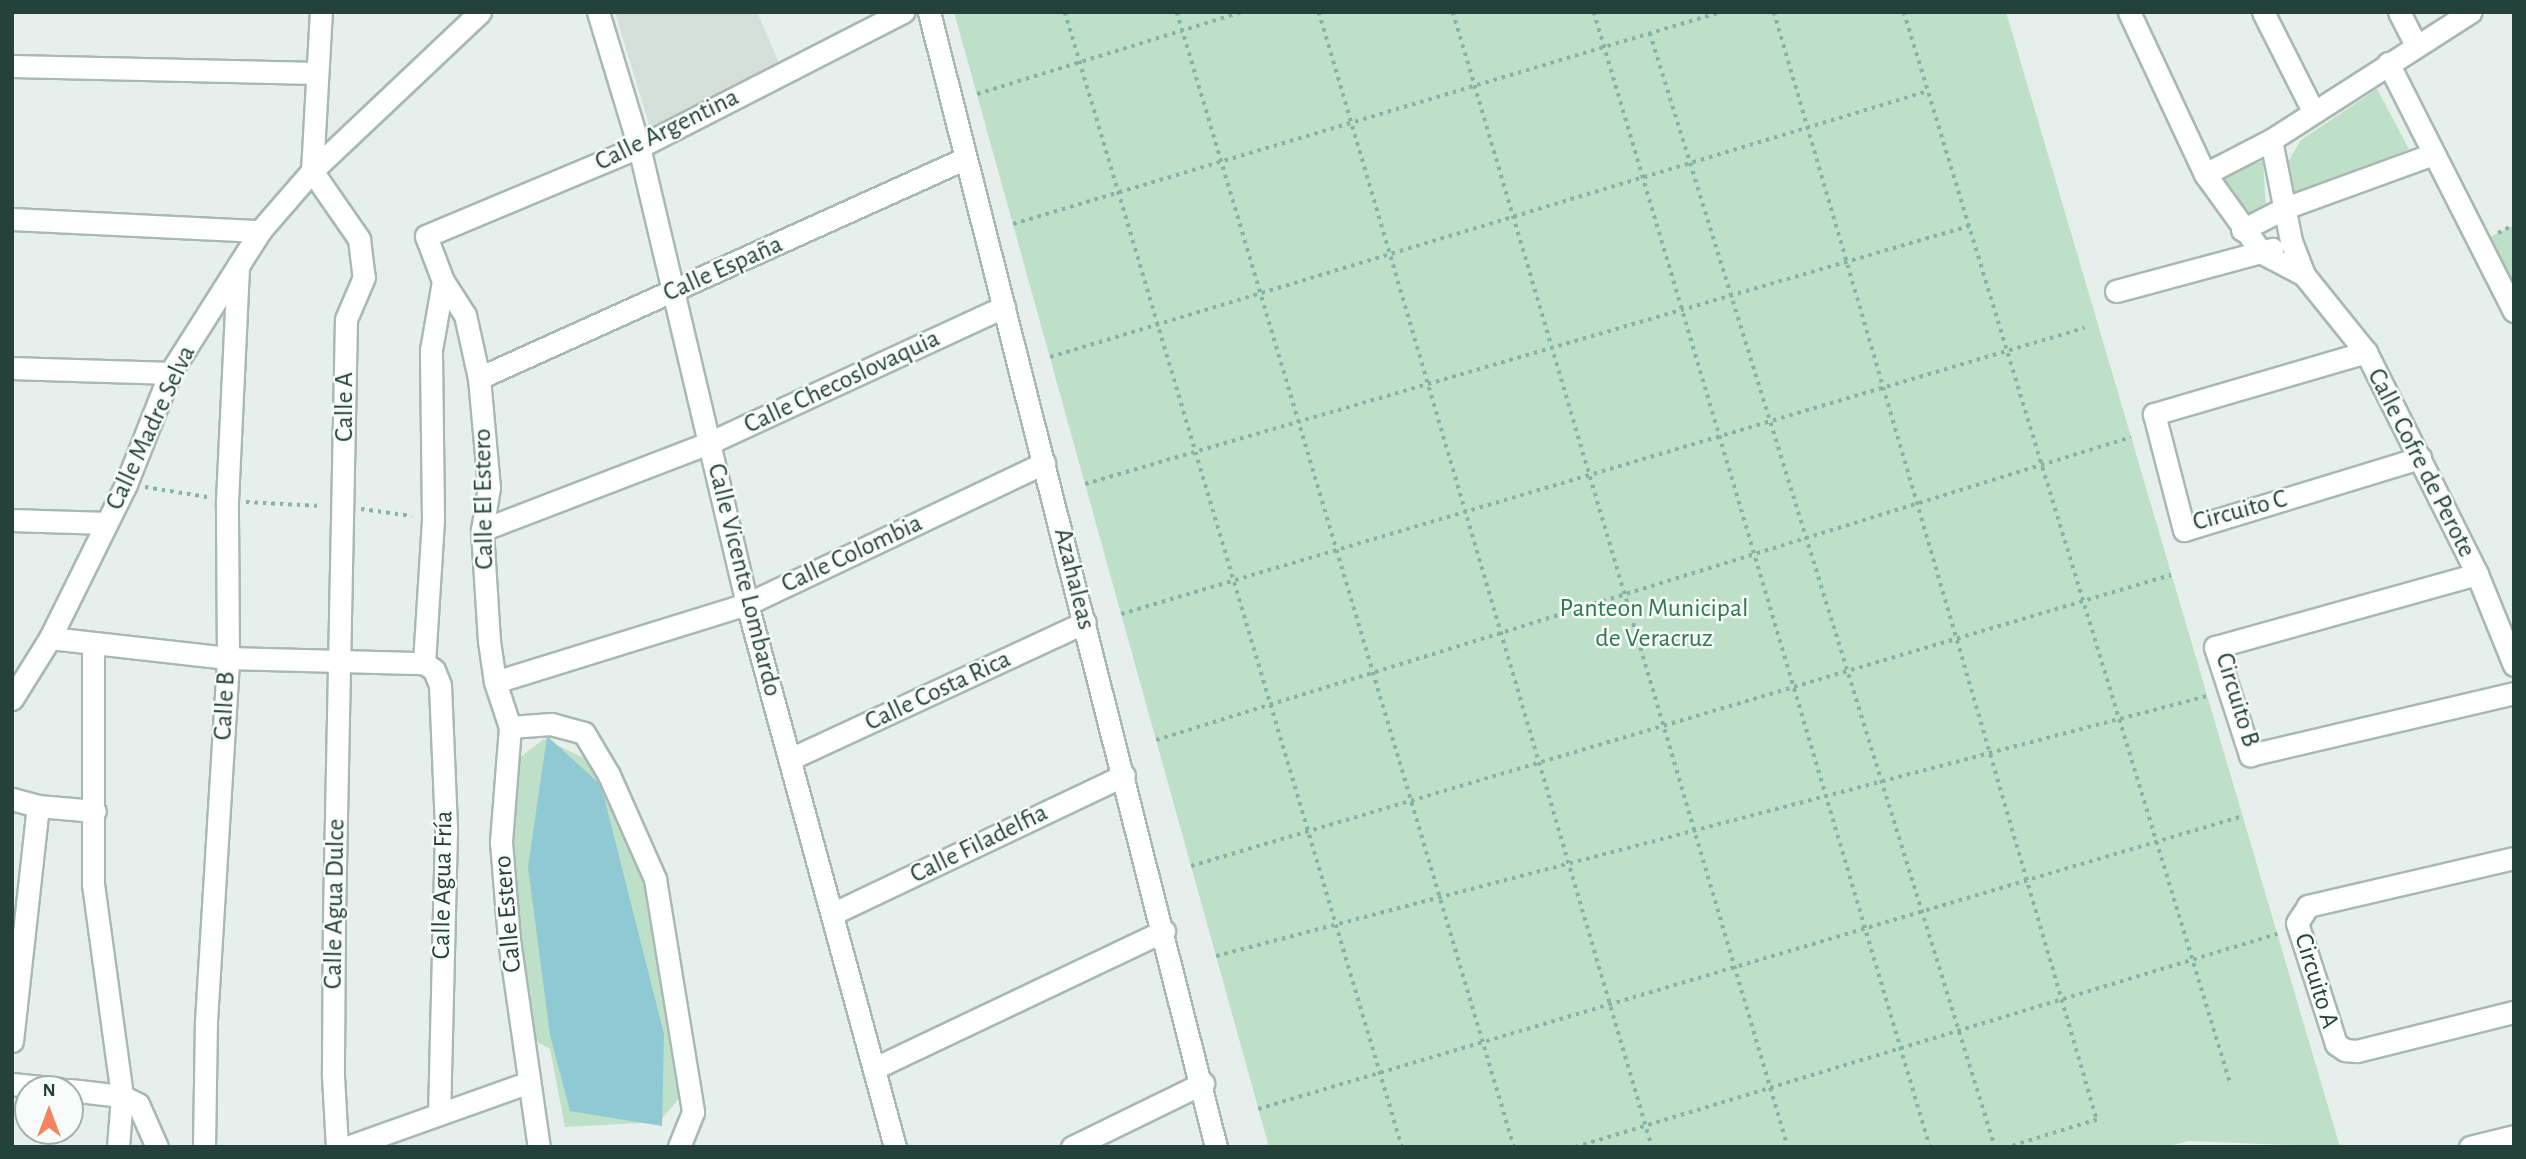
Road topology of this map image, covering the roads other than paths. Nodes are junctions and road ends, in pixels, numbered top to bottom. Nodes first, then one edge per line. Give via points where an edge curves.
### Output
1 (321, 12) edge
2 (480, 12) edge
3 (598, 12) edge
4 (903, 12) edge
5 (929, 12) edge
6 (2129, 12) edge
7 (2263, 12) edge
8 (2399, 12) edge
9 (2470, 12) edge
10 (2416, 45) junction
11 (2388, 63) junction
12 (12, 66) edge
13 (317, 73) junction
14 (2313, 111) junction
15 (2271, 140) junction
16 (639, 147) junction
17 (2433, 154) junction
18 (966, 158) junction
19 (312, 171) junction
20 (2204, 174) junction
21 (2284, 208) junction
22 (12, 219) edge
23 (2242, 230) junction
24 (260, 231) junction
25 (426, 236) joint
26 (2291, 241) junction
27 (2262, 253) junction
28 (238, 266) junction
29 (2304, 275) junction
30 (443, 281) junction
31 (2116, 291) dead end
32 (672, 292) junction
33 (1004, 307) junction
34 (2514, 312) edge
35 (2366, 352) junction
36 (12, 368) edge
37 (170, 373) junction
38 (479, 378) junction
39 (709, 443) junction
40 (2420, 458) junction
41 (1044, 463) junction
42 (12, 520) edge
43 (106, 523) junction
44 (482, 530) junction
45 (2477, 574) junction
46 (747, 604) junction
47 (1085, 622) junction
48 (50, 638) junction
49 (93, 646) junction
50 (228, 657) junction
51 (337, 661) junction
52 (424, 663) junction
53 (2514, 664) edge
54 (18, 680) edge
55 (495, 682) junction
56 (2514, 693) edge
57 (12, 699) edge
58 (510, 727) junction
59 (790, 759) junction
60 (1124, 775) junction
61 (12, 799) edge
62 (38, 806) junction
63 (95, 811) junction
64 (2514, 858) edge
65 (834, 914) junction
66 (1164, 930) junction
67 (2514, 1012) edge
68 (12, 1041) edge
69 (875, 1068) junction
70 (527, 1083) junction
71 (1203, 1083) junction
72 (84, 1092) edge
73 (122, 1096) junction
74 (439, 1113) junction
75 (2514, 1136) edge
76 (680, 1146) edge
77 (118, 1147) edge
78 (157, 1147) edge
79 (204, 1147) edge
80 (337, 1147) edge
81 (347, 1147) edge
82 (539, 1147) edge
83 (895, 1147) edge
84 (1072, 1147) edge
85 (1216, 1147) edge
86 (2470, 1147) edge

1 - 13 street
2 - 19 street, Calle Madre Selva
3 - 16 street, Calle Vicente Lombardo
4 - 16 street, Calle Argentina
5 - 18 street, Azahaleas
6 - 20 street
7 - 14 street
8 - 10 street
9 - 10 street
10 - 11 street
11 - 14 street
11 - 17 street
12 - 13 street
13 - 19 street
14 - 15 street
15 - 20 street
15 - 21 street, Calle Cofre de Perote
16 - 25 street, Calle Argentina
16 - 32 street, Calle Vicente Lombardo
17 - 21 street
17 - 34 street
18 - 32 street, Calle España
18 - 33 street, Azahaleas
19 - 24 street, Calle Madre Selva
19 - 51 street, Calle A via 359,239 364,277 346,319 345,507
20 - 23 street
21 - 23 street
21 - 26 street, Calle Cofre de Perote
22 - 24 street
23 - 27 street
24 - 28 street, Calle Madre Selva
25 - 30 street, Calle El Estero
26 - 27 street
26 - 29 street, Calle Cofre de Perote
27 - 29 street, Calle Cofre de Perote
27 - 31 street
28 - 37 street, Calle Madre Selva
28 - 50 street, Calle B via 227,501
29 - 35 street, Calle Cofre de Perote
30 - 38 street, Calle El Estero via 465,315
30 - 52 street via 431,350 433,518
32 - 38 street, Calle España
32 - 39 street, Calle Vicente Lombardo
33 - 39 street, Calle Checoslovaquia
33 - 41 street, Azahaleas
35 - 40 street, Calle Cofre de Perote
35 - 40 street, Circuito C via 2154,414 2184,530
36 - 37 street
37 - 43 street, Calle Madre Selva
38 - 44 street, Calle El Estero via 489,487
39 - 44 street, Calle Checoslovaquia
39 - 46 street, Calle Vicente Lombardo
40 - 45 street, Calle Cofre de Perote
41 - 46 street, Calle Colombia
41 - 47 street, Azahaleas
42 - 43 street
43 - 48 street, Calle Madre Selva
44 - 55 street, Calle El Estero
45 - 53 street, Calle Cofre de Perote
45 - 56 street, Circuito B via 2215,647 2250,755
46 - 55 street, Calle Colombia
46 - 59 street, Calle Vicente Lombardo
47 - 59 street, Calle Costa Rica
47 - 60 street, Azahaleas
48 - 49 street
48 - 54 street, Calle Madre Selva
49 - 50 street
49 - 63 street
50 - 51 street
50 - 79 street, Calle B via 206,1021
51 - 52 street
51 - 80 street, Calle Agua Dulce via 332,1076
52 - 74 street, Calle Agua Fría via 434,670 440,685 446,830
54 - 57 street, Calle Madre Selva
55 - 58 street, Calle Estero
58 - 70 street, Calle Estero via 501,842
58 - 76 street via 551,724 583,733 609,775 655,879 690,1075 693,1112
59 - 65 street, Calle Vicente Lombardo
60 - 65 street, Calle Filadelfia
60 - 66 street, Azahaleas
61 - 62 street
62 - 63 street
62 - 68 street
63 - 73 street via 93,884
64 - 67 street, Circuito A via 2308,906 2298,923 2336,1044 2345,1050 2357,1051
65 - 69 street, Calle Vicente Lombardo
66 - 69 street
66 - 71 street, Azahaleas
69 - 83 street, Calle Vicente Lombardo
70 - 74 street
70 - 82 street, Calle Estero
71 - 84 street
71 - 85 street, Azahaleas
72 - 73 street
73 - 77 street
73 - 78 street via 138,1104
74 - 81 street
75 - 86 street

